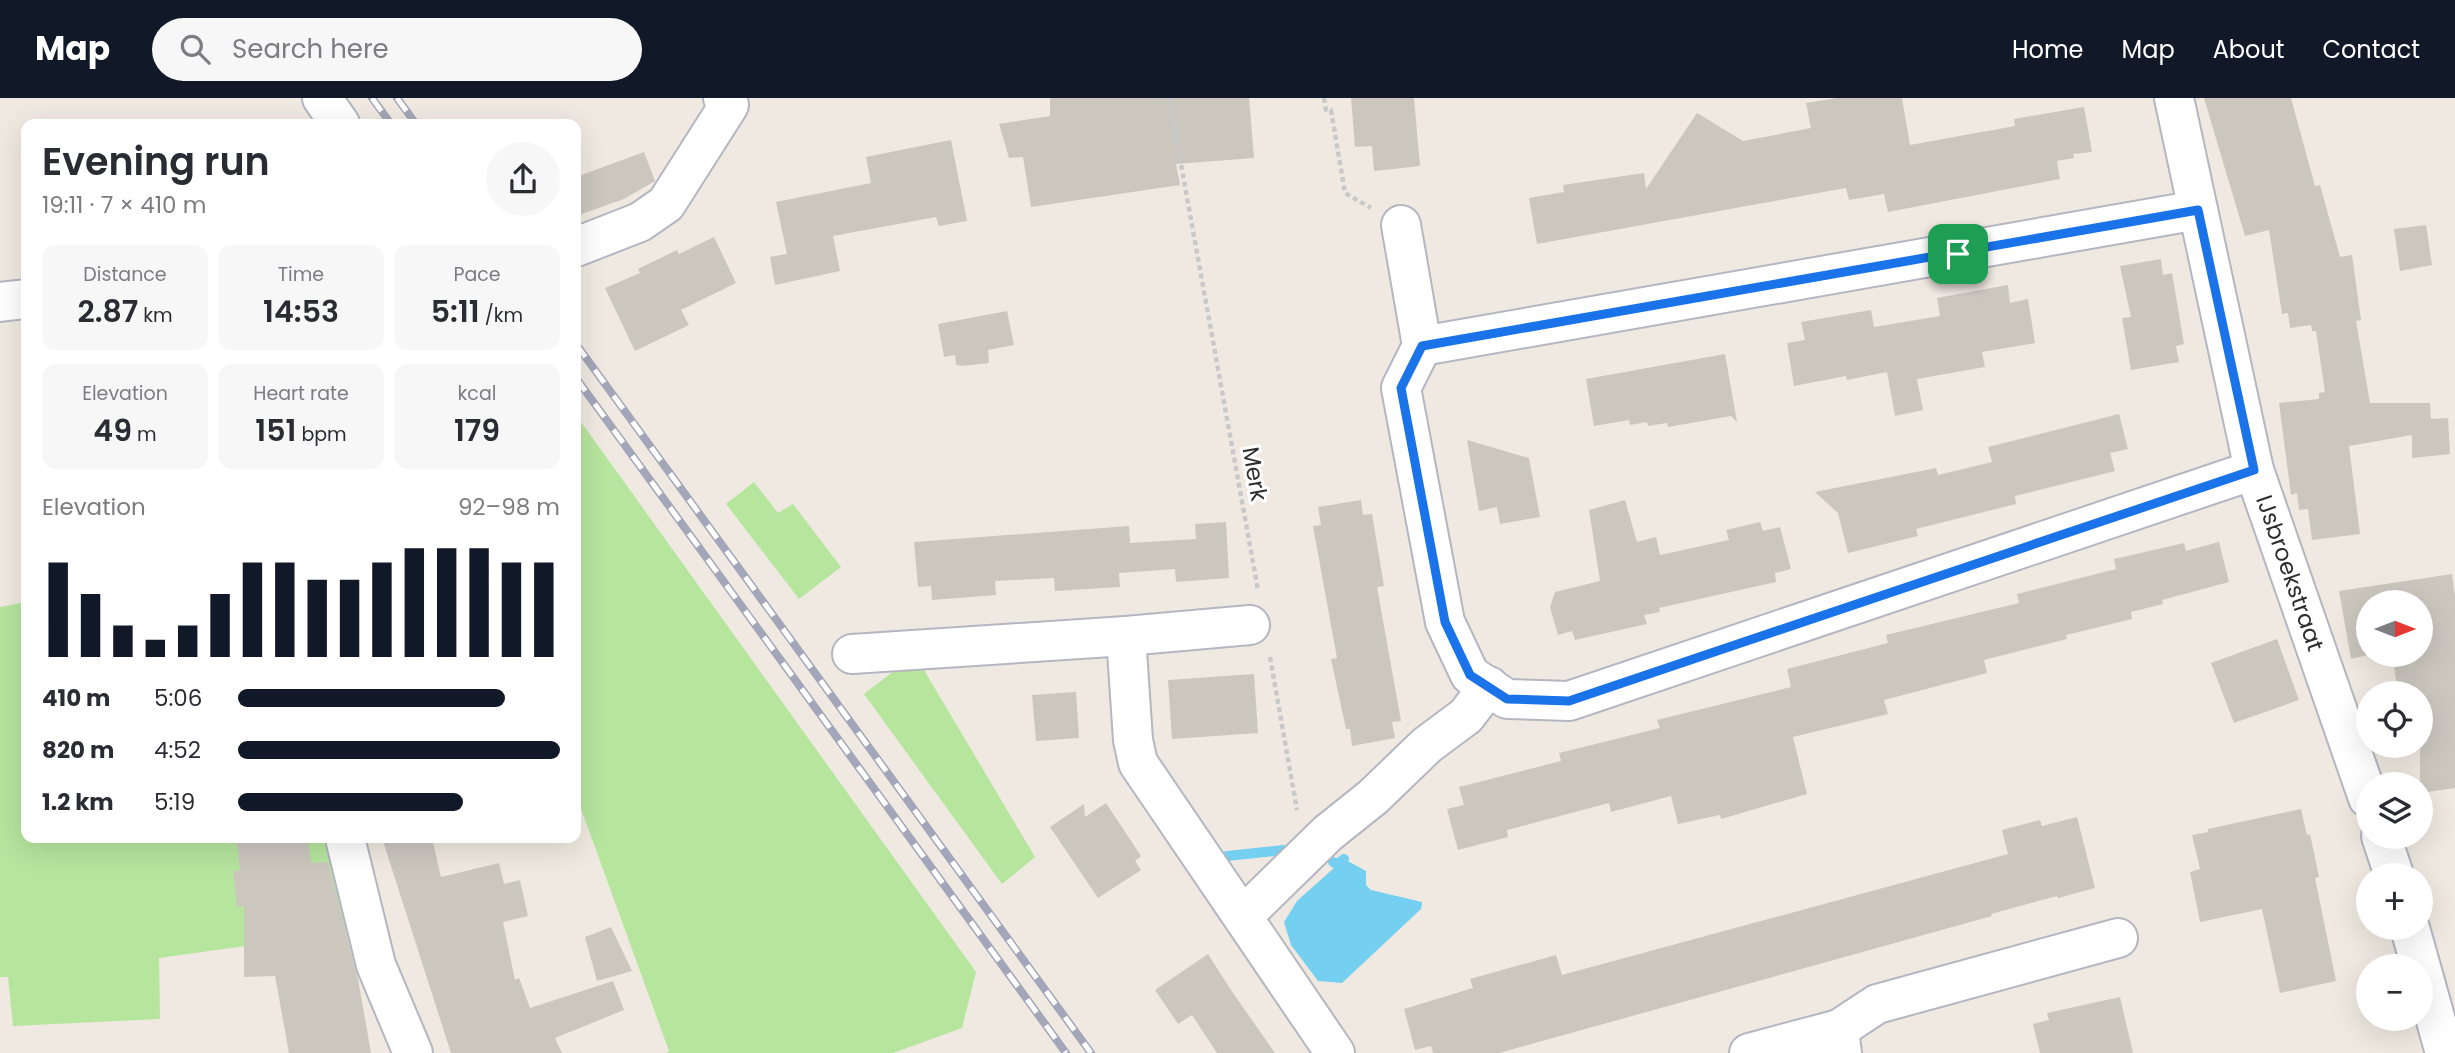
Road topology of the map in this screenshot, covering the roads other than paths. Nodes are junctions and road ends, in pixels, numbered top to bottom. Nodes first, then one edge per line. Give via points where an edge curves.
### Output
1 (322, 98) edge
2 (2174, 98) edge
3 (730, 100) edge
4 (337, 119) edge
5 (2198, 210) junction
6 (1401, 225) road end
7 (581, 245) edge
8 (21, 300) edge
9 (0, 302) edge
10 (1422, 346) junction
11 (2254, 470) junction
12 (1259, 624) road end
13 (1126, 636) junction
14 (852, 654) dead end
15 (1489, 686) junction
16 (2359, 772) edge
17 (346, 843) edge
18 (1244, 915) junction
19 (2118, 938) dead end
20 (2413, 940) edge
21 (1840, 1041) edge
22 (413, 1053) edge
23 (1335, 1053) edge
24 (1749, 1053) edge
25 (2445, 1053) edge

1 - 4 street
2 - 5 street, IJsbroekstraat
3 - 7 street via 666,204 639,222
5 - 10 street
5 - 11 street, IJsbroekstraat
6 - 10 street
8 - 9 street
10 - 15 street via 1401,388 1445,622 1470,675
11 - 15 street via 1569,701 1507,699
11 - 16 street, IJsbroekstraat
12 - 13 street
13 - 14 street
13 - 18 street via 1138,762
15 - 18 street via 1466,716 1427,745
17 - 22 street via 376,965
18 - 23 street
19 - 21 street via 1877,1004
20 - 25 street
21 - 24 street

